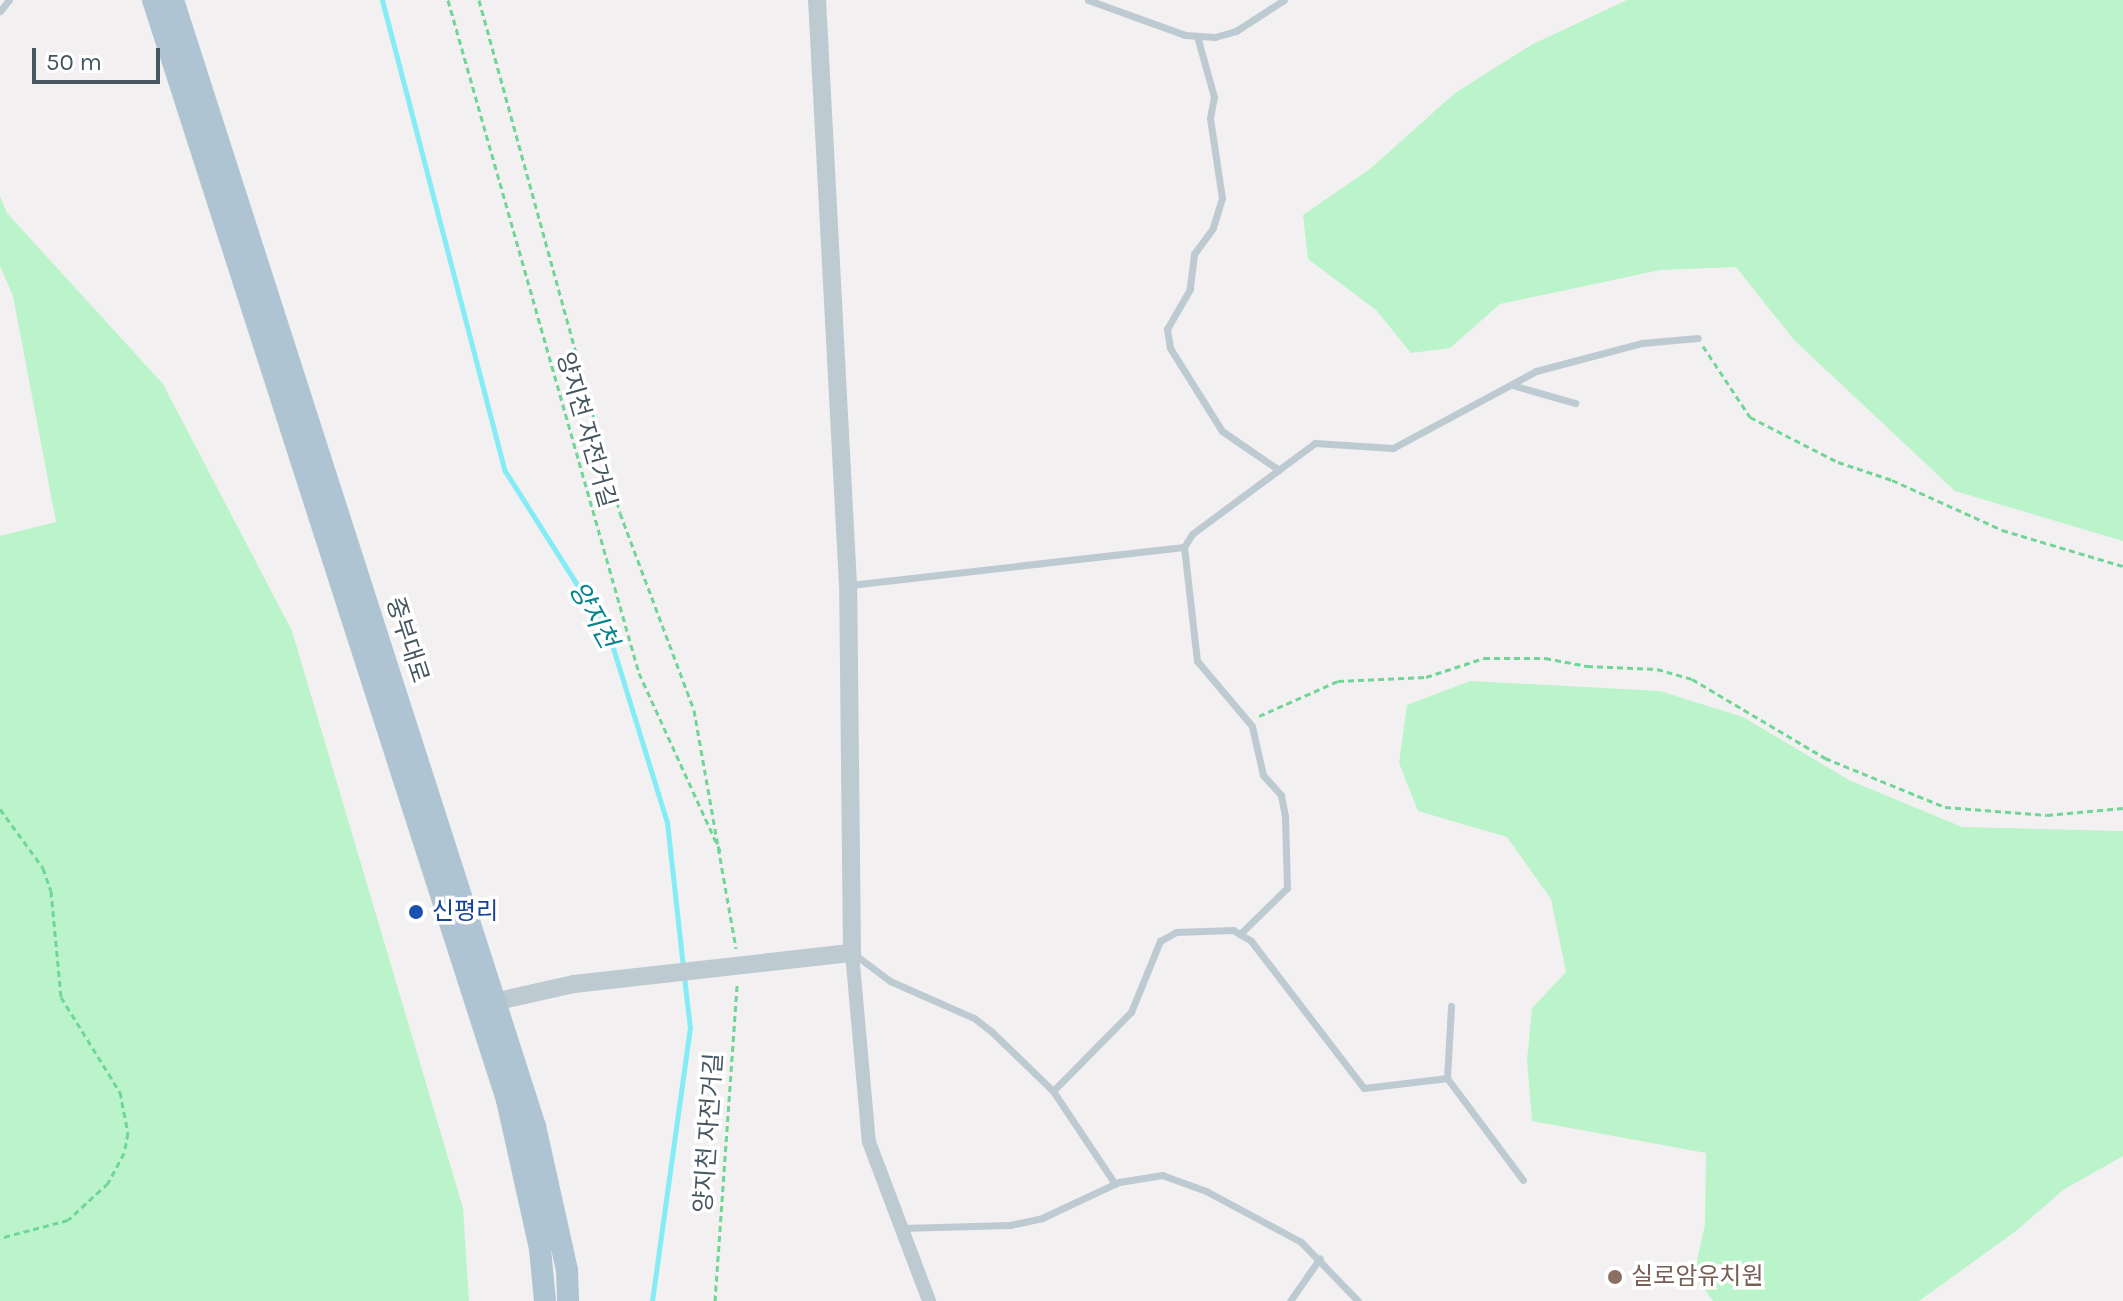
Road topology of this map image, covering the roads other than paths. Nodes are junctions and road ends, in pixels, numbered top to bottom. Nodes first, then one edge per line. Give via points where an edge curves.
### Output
1 (9, 0) edge
2 (153, 0) edge
3 (173, 0) edge
4 (817, 0) edge
5 (1088, 0) edge
6 (1284, 0) edge
7 (0, 11) edge
8 (1197, 36) junction
9 (1698, 338) road end
10 (1512, 385) junction
11 (1575, 403) dead end
12 (1279, 470) junction
13 (1184, 547) junction
14 (848, 585) junction
15 (1240, 934) junction
16 (852, 953) junction
17 (485, 1004) junction
18 (1451, 1006) dead end
19 (1447, 1078) junction
20 (1053, 1091) junction
21 (1523, 1180) dead end
22 (1115, 1184) junction
23 (901, 1228) junction
24 (1320, 1258) junction
25 (545, 1301) edge
26 (568, 1301) edge
27 (929, 1301) edge
28 (1290, 1301) edge
29 (1358, 1301) edge

1 - 7 lane
2 - 17 main road, 중부대로
3 - 17 main road, 중부대로
4 - 14 street
5 - 8 lane
6 - 8 lane via 1236,31
8 - 12 lane via 1214,97 1210,118 1222,198 1213,228 1194,254 1190,289 1167,329 1168,339 1222,431
9 - 10 lane via 1642,343 1536,371
10 - 11 lane
10 - 12 lane via 1393,448 1315,443
12 - 13 lane via 1192,534
13 - 14 lane
13 - 15 lane via 1197,661 1248,721 1263,775 1281,795 1287,888
14 - 16 street
15 - 19 lane via 1364,1088 1430,1076
15 - 20 lane via 1176,932 1160,941 1131,1012
16 - 17 street via 574,984
16 - 20 lane via 890,981 974,1018
16 - 23 street via 869,1142
17 - 25 main road, 중부대로 via 540,1249
17 - 26 main road, 중부대로 via 535,1126 567,1270
18 - 19 lane
19 - 21 lane
20 - 22 lane
22 - 23 lane via 1042,1218 1010,1225
22 - 24 lane via 1162,1175 1206,1191 1301,1242
23 - 27 street
24 - 28 lane
24 - 29 lane

